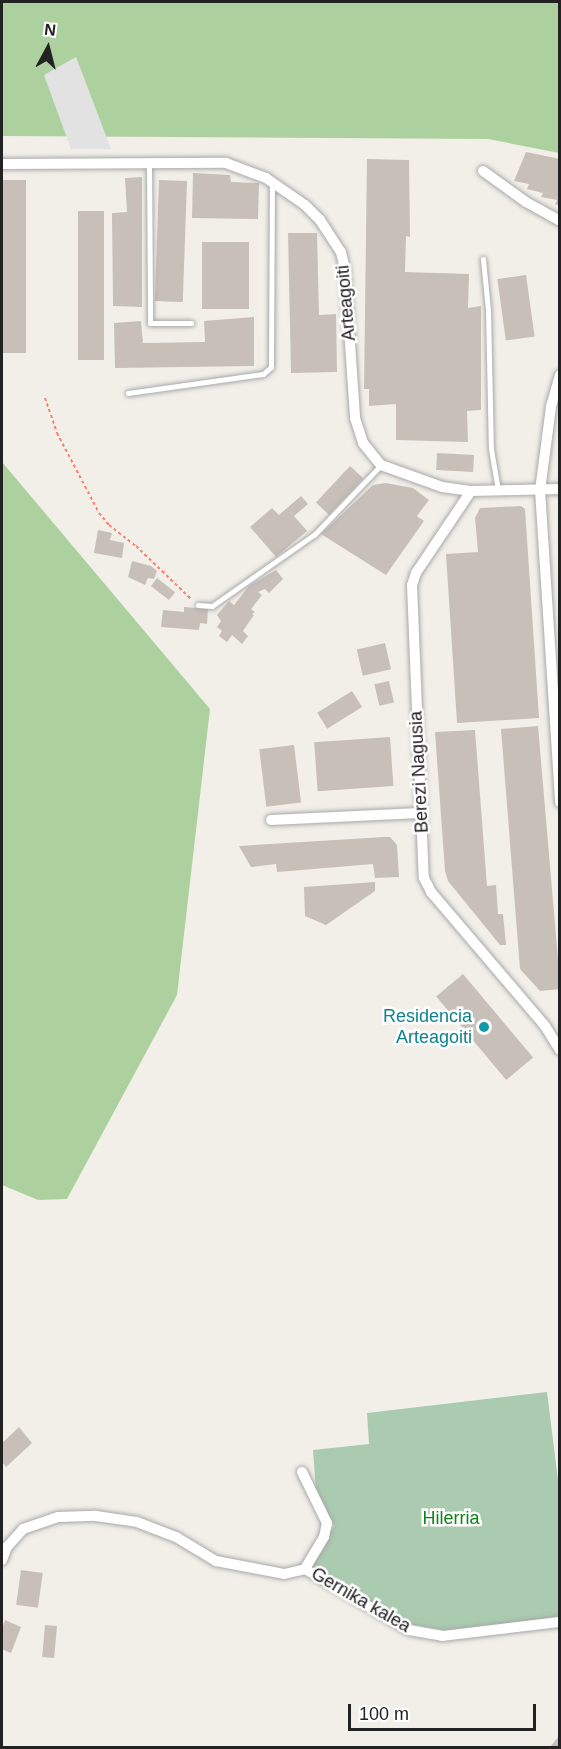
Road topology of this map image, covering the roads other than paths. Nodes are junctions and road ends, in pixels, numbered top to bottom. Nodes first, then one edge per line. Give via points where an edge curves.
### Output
1 (149, 163) junction
2 (2, 164) edge
3 (483, 171) dead end
4 (272, 182) junction
5 (560, 221) edge
6 (483, 258) dead end
7 (191, 323) dead end
8 (560, 375) edge
9 (128, 393) dead end
10 (381, 465) junction
11 (560, 489) edge
12 (540, 490) junction
13 (471, 491) junction
14 (498, 491) junction
15 (198, 605) road end
16 (560, 802) edge
17 (420, 813) junction
18 (271, 820) dead end
19 (545, 1026) junction
20 (560, 1033) edge
21 (559, 1048) edge
22 (302, 1472) dead end
23 (2, 1560) edge
24 (305, 1569) junction
25 (560, 1622) edge

1 - 2 street, Arteagoiti
1 - 4 street, Arteagoiti via 226,163
1 - 7 lane via 150,322
3 - 5 street
4 - 9 lane via 271,367 263,374
4 - 10 street, Arteagoiti via 320,220 341,252 355,418 363,443
6 - 14 lane via 491,449
8 - 12 street via 551,407
10 - 13 street via 442,487
10 - 15 lane via 315,534 212,606
11 - 12 street
12 - 14 street
12 - 16 street
13 - 14 street
13 - 17 street, Berezi Nagusia via 412,585
17 - 18 street
17 - 19 street, Berezi Nagusia via 424,878 431,892
19 - 20 street
19 - 21 street
22 - 24 street, Gernika kalea via 327,1523 324,1537
23 - 24 street via 7,1547 24,1529 58,1517 96,1516 137,1522 167,1533 216,1562 284,1574
24 - 25 street, Gernika kalea via 409,1630 442,1636

